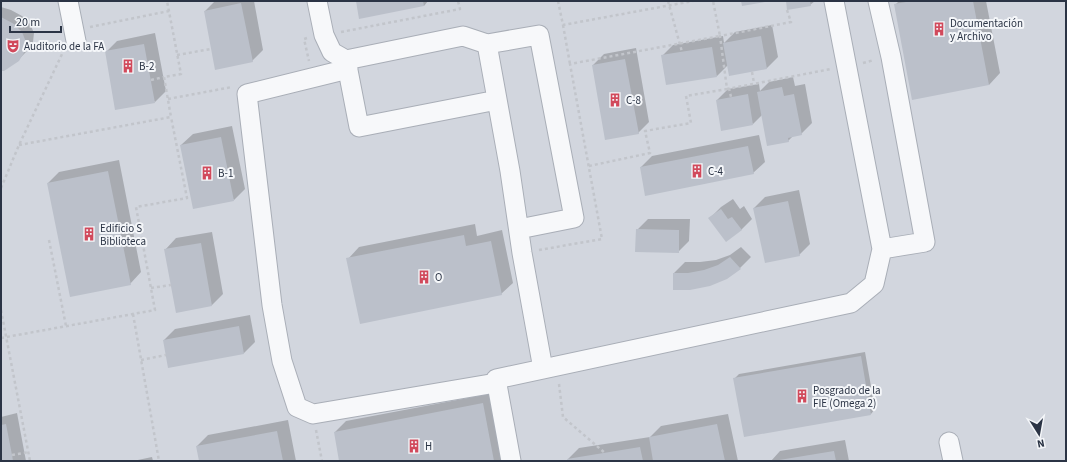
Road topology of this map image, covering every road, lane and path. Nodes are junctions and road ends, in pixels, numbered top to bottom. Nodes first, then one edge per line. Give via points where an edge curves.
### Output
1 (68, 1) edge
2 (167, 1) edge
3 (317, 1) edge
4 (558, 1) edge
5 (668, 1) edge
6 (693, 1) edge
7 (713, 1) edge
8 (834, 1) edge
9 (878, 1) edge
10 (669, 5) junction
11 (788, 10) dead end
12 (169, 11) junction
13 (563, 25) junction
14 (74, 35) junction
15 (720, 36) junction
16 (680, 43) junction
17 (487, 44) junction
18 (211, 49) dead end
19 (682, 52) dead end
20 (177, 55) junction
21 (890, 57) junction
22 (347, 64) junction
23 (570, 64) junction
24 (846, 66) junction
25 (752, 72) dead end
26 (164, 77) junction
27 (151, 80) dead end
28 (754, 83) junction
29 (728, 88) junction
30 (731, 97) dead end
31 (497, 100) junction
32 (171, 117) junction
33 (19, 145) junction
34 (589, 166) junction
35 (1, 188) edge
36 (519, 228) junction
37 (49, 240) dead end
38 (882, 249) junction
39 (522, 253) junction
40 (171, 285) dead end
41 (151, 288) junction
42 (1, 310) edge
43 (133, 314) junction
44 (66, 326) junction
45 (6, 337) junction
46 (1, 338) edge
47 (166, 355) dead end
48 (141, 360) junction
49 (550, 368) junction
50 (496, 383) junction
51 (314, 414) junction
52 (949, 442) dead end
53 (29, 452) junction
54 (605, 453) dead end
55 (12, 455) dead end
56 (30, 461) edge
57 (159, 461) edge
58 (322, 461) edge
59 (512, 461) edge
60 (953, 461) edge

1 - 14 lane
2 - 12 path
3 - 22 lane via 324,35 332,52
4 - 13 path
5 - 10 path
6 - 10 path
7 - 15 path
8 - 24 lane
9 - 21 lane
10 - 13 path
10 - 16 path
11 - 15 path via 791,22
12 - 14 path
12 - 20 path
13 - 23 path
14 - 33 path
15 - 16 path
15 - 29 path
16 - 19 path
16 - 23 path
17 - 22 lane via 463,36
17 - 31 lane
17 - 36 lane via 539,34 574,218
18 - 20 path
20 - 26 path via 181,74
21 - 24 path
21 - 38 lane via 926,242
22 - 31 lane via 359,127
22 - 51 lane via 247,94 272,306 282,361 296,408
23 - 34 path
24 - 28 path
24 - 38 lane
25 - 28 path
26 - 27 path
26 - 32 path
28 - 29 path
29 - 30 path
29 - 34 path via 686,96 691,123 645,131 650,153
31 - 36 lane
32 - 33 path
32 - 41 path via 187,198 136,207
33 - 35 path
34 - 39 path via 602,239
36 - 39 lane
37 - 44 path
38 - 49 lane via 874,284 851,303
39 - 49 lane
40 - 41 path
41 - 43 path via 155,310
42 - 45 path
43 - 44 path
43 - 48 path
44 - 45 path
45 - 46 path
45 - 53 path
47 - 48 path
48 - 57 path
49 - 50 lane via 496,379
49 - 54 path via 563,417
50 - 51 lane
50 - 59 lane
51 - 58 path
52 - 60 lane
53 - 55 path
53 - 56 path

